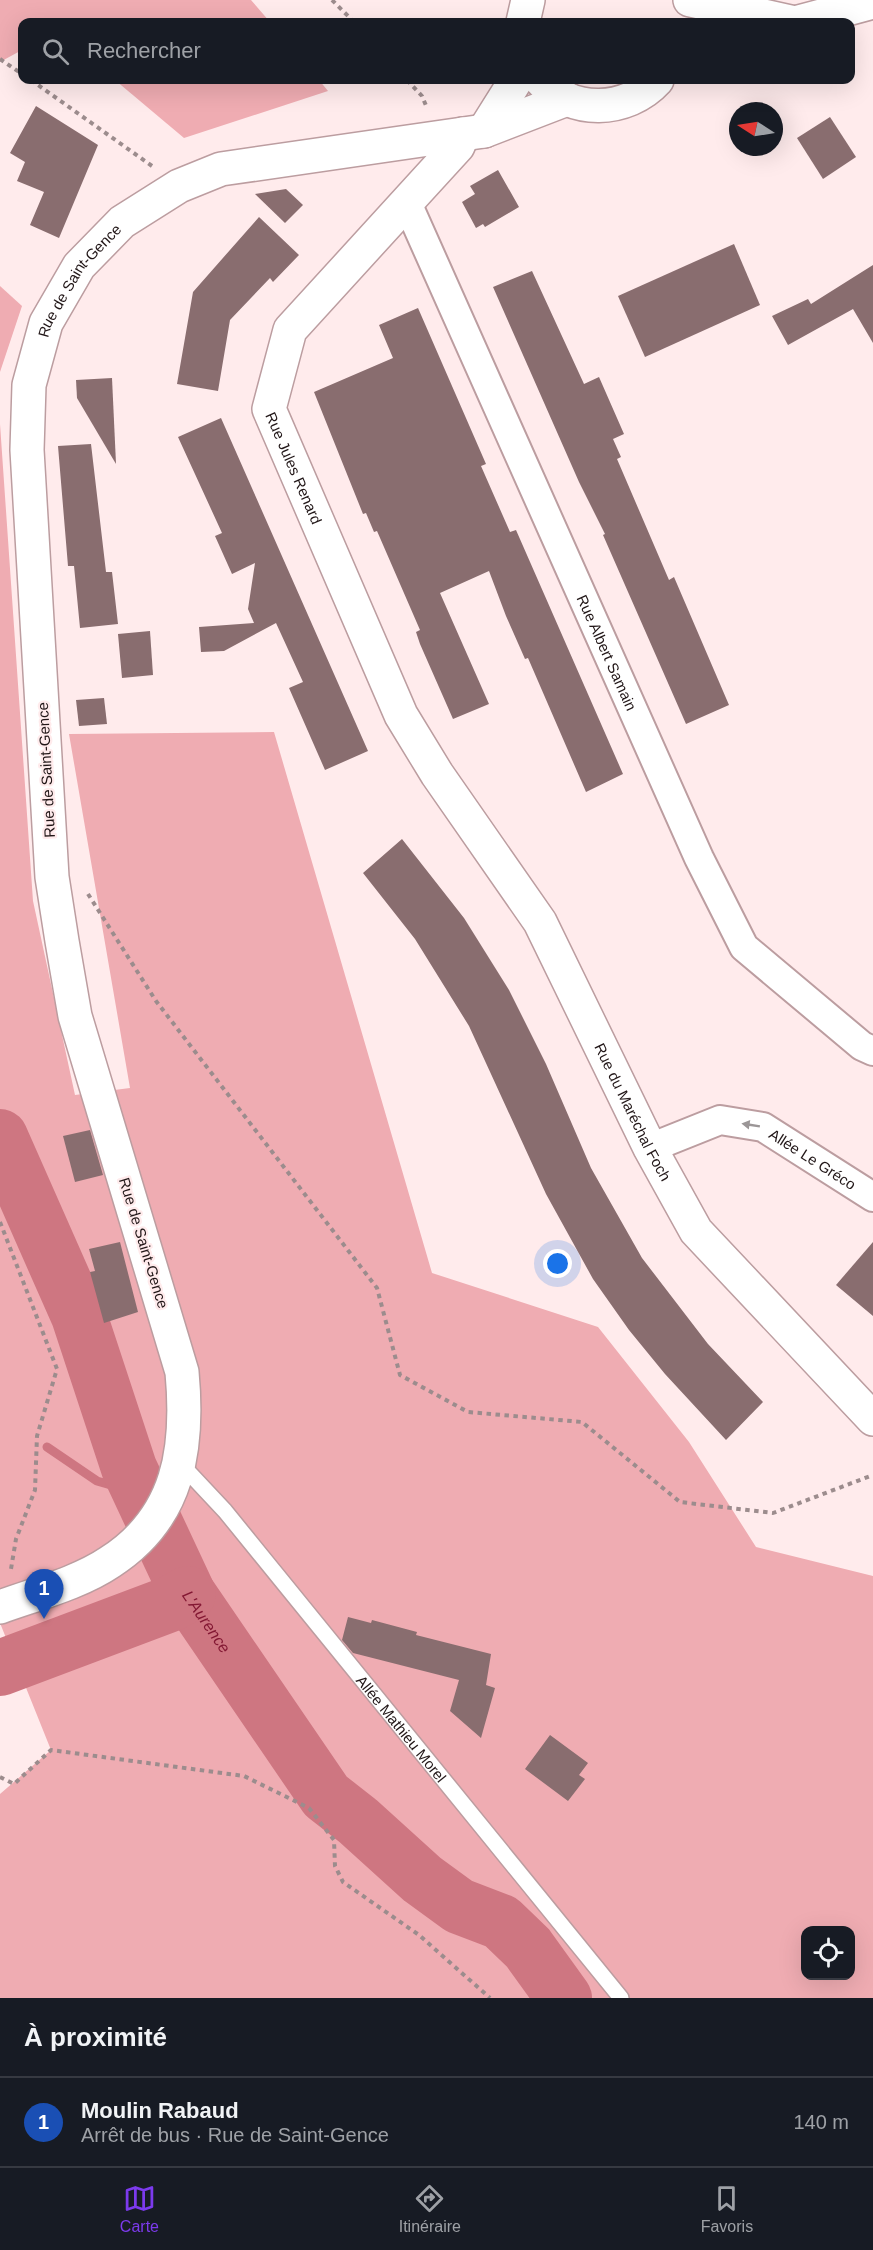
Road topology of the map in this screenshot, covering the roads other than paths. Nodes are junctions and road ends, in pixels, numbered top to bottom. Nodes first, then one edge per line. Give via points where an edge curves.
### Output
1 (528, 0) edge
2 (669, 0) edge
3 (690, 0) edge
4 (873, 2) edge
5 (524, 18) edge
6 (674, 18) edge
7 (773, 18) edge
8 (814, 18) edge
9 (513, 84) edge
10 (546, 84) edge
11 (652, 84) edge
12 (567, 99) junction
13 (473, 132) junction
14 (407, 203) junction
15 (437, 774) joint
16 (873, 1051) edge
17 (650, 1148) junction
18 (873, 1197) edge
19 (873, 1419) edge
20 (180, 1463) junction
21 (6, 1605) edge
22 (621, 1998) edge

1 - 5 street
2 - 6 street
3 - 7 street
4 - 8 street
9 - 13 street, Rue Jules Renard
10 - 12 street
11 - 12 street via 635,97 612,105 587,105
12 - 13 street
13 - 14 street, Rue Jules Renard
13 - 20 street, Rue de Saint-Gence via 220,169 179,186 122,222 79,266 46,323 29,385 27,450 52,877 75,1016 182,1372 186,1414
14 - 15 street, Rue Jules Renard via 290,330 269,410 401,715
14 - 16 street, Rue Albert Samain via 699,858 744,947 862,1046
15 - 17 street, Rue du Maréchal Foch via 540,922
18 -> 17 street, Allée Le Gréco via 763,1127 720,1120
17 - 19 street, Rue du Maréchal Foch via 696,1232
20 - 21 street, Rue de Saint-Gence via 152,1524 110,1563
20 - 22 lane, Allée Mathieu Morel via 225,1511

